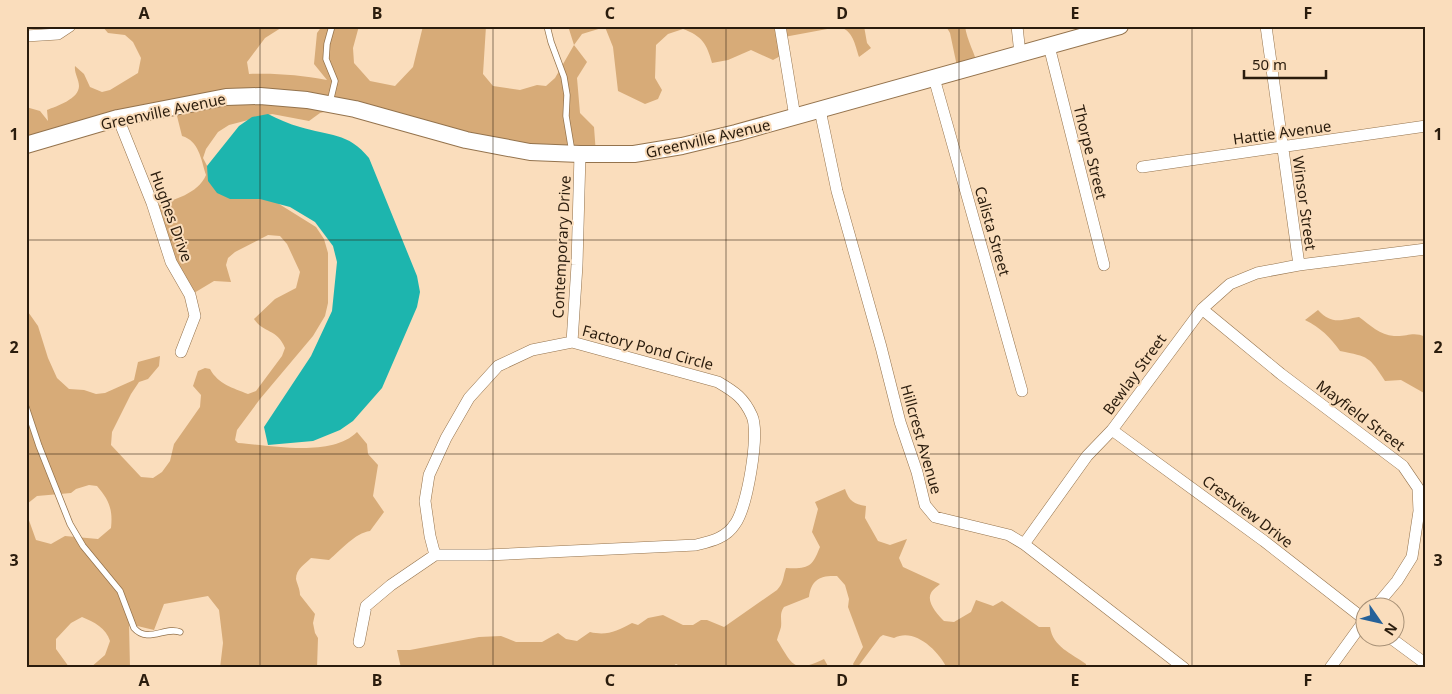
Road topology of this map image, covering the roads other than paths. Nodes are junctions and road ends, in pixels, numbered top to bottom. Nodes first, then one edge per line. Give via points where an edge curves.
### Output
1 (70, 26) edge
2 (332, 26) edge
3 (547, 26) edge
4 (780, 26) edge
5 (1017, 26) edge
6 (1120, 26) edge
7 (1266, 26) edge
8 (26, 36) edge
9 (1049, 46) junction
10 (1020, 54) junction
11 (934, 78) junction
12 (329, 104) junction
13 (820, 110) junction
14 (795, 117) junction
15 (118, 118) junction
16 (1426, 126) edge
17 (26, 145) edge
18 (1282, 147) junction
19 (576, 154) junction
20 (1142, 167) dead end
21 (1425, 250) edge
22 (1104, 265) dead end
23 (1299, 265) junction
24 (1202, 309) junction
25 (572, 342) junction
26 (181, 352) dead end
27 (1022, 391) dead end
28 (26, 407) edge
29 (1112, 430) junction
30 (1024, 544) junction
31 (435, 555) junction
32 (1384, 596) edge
33 (1354, 612) edge
34 (180, 632) dead end
35 (1354, 634) edge
36 (359, 642) dead end
37 (1402, 646) edge
38 (1426, 664) edge
39 (1184, 668) edge
40 (1330, 668) edge

1 - 8 street via 58,34
2 - 12 lane via 326,59 335,81
3 - 19 lane via 564,77 566,116
4 - 14 street
5 - 10 street
6 - 9 main road, Greenville Avenue
7 - 18 street, Winsor Street
9 - 10 main road, Greenville Avenue
9 - 22 street, Thorpe Street
10 - 11 main road, Greenville Avenue
11 - 13 main road, Greenville Avenue
11 - 27 street, Calista Street
12 - 15 main road, Greenville Avenue via 260,96 226,97
12 - 19 main road, Greenville Avenue via 466,140 530,152
13 - 14 main road, Greenville Avenue
13 - 30 street, Hillcrest Avenue via 837,191 925,505 935,517 1009,535
14 - 19 main road, Greenville Avenue via 672,148 634,154
15 - 17 main road, Greenville Avenue
15 - 26 street, Hughes Drive via 152,203 171,262 190,295 195,316
16 - 18 street, Hattie Avenue
18 - 20 street, Hattie Avenue
18 - 23 street, Winsor Street
19 - 25 street, Contemporary Drive via 577,265
21 - 23 street, Bewlay Street
23 - 24 street, Bewlay Street via 1257,273 1230,284
24 - 29 street, Bewlay Street
24 - 32 street, Mayfield Street via 1281,374 1403,466 1418,488 1420,511 1412,557
25 - 31 street, Factory Pond Circle via 532,350 498,366 469,398 429,475 425,501
25 - 31 street, Factory Pond Circle via 718,382 738,394 753,418 755,450 743,510 735,525 721,539 696,545
28 - 34 lane via 70,524 83,546 120,591 134,628 152,636 173,630
29 - 30 street, Bewlay Street via 1087,456
29 - 33 street, Crestview Drive via 1264,541
30 - 39 street, Hillcrest Avenue
31 - 36 street via 366,606
35 - 40 street
37 - 38 street

